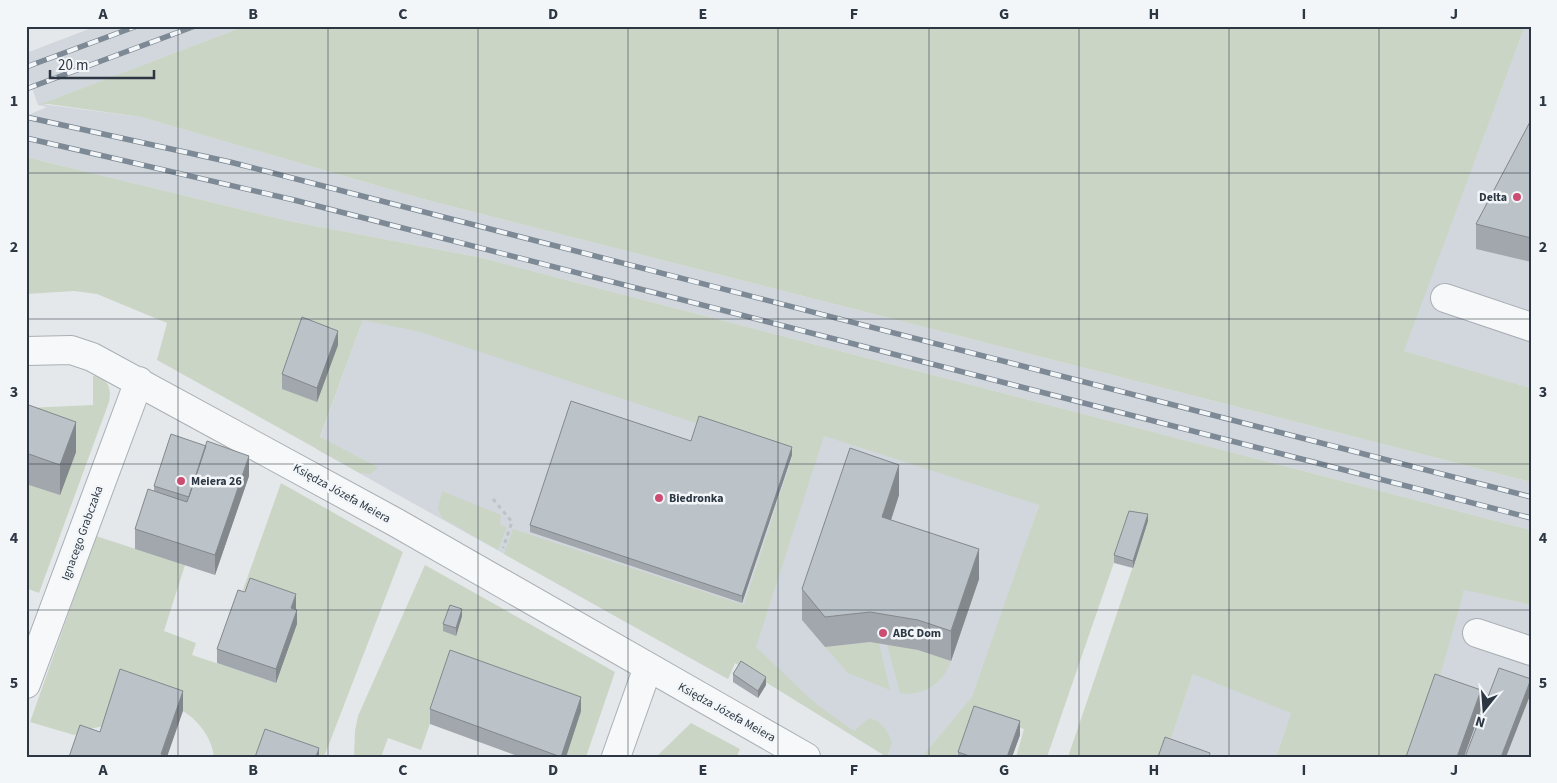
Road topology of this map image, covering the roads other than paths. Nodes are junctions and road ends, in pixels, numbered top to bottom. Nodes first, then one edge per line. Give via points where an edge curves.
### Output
1 (1445, 298) dead end
2 (1531, 327) edge
3 (26, 351) edge
4 (139, 381) junction
5 (1477, 633) dead end
6 (1531, 651) edge
7 (648, 667) junction
8 (26, 684) edge
9 (616, 757) edge
10 (806, 757) edge

1 - 2 street
3 - 4 street, Księdza Józefa Meiera via 72,350
4 - 7 street, Księdza Józefa Meiera
4 - 8 street, Ignacego Grabczaka
5 - 6 street
7 - 9 street
7 - 10 street, Księdza Józefa Meiera

